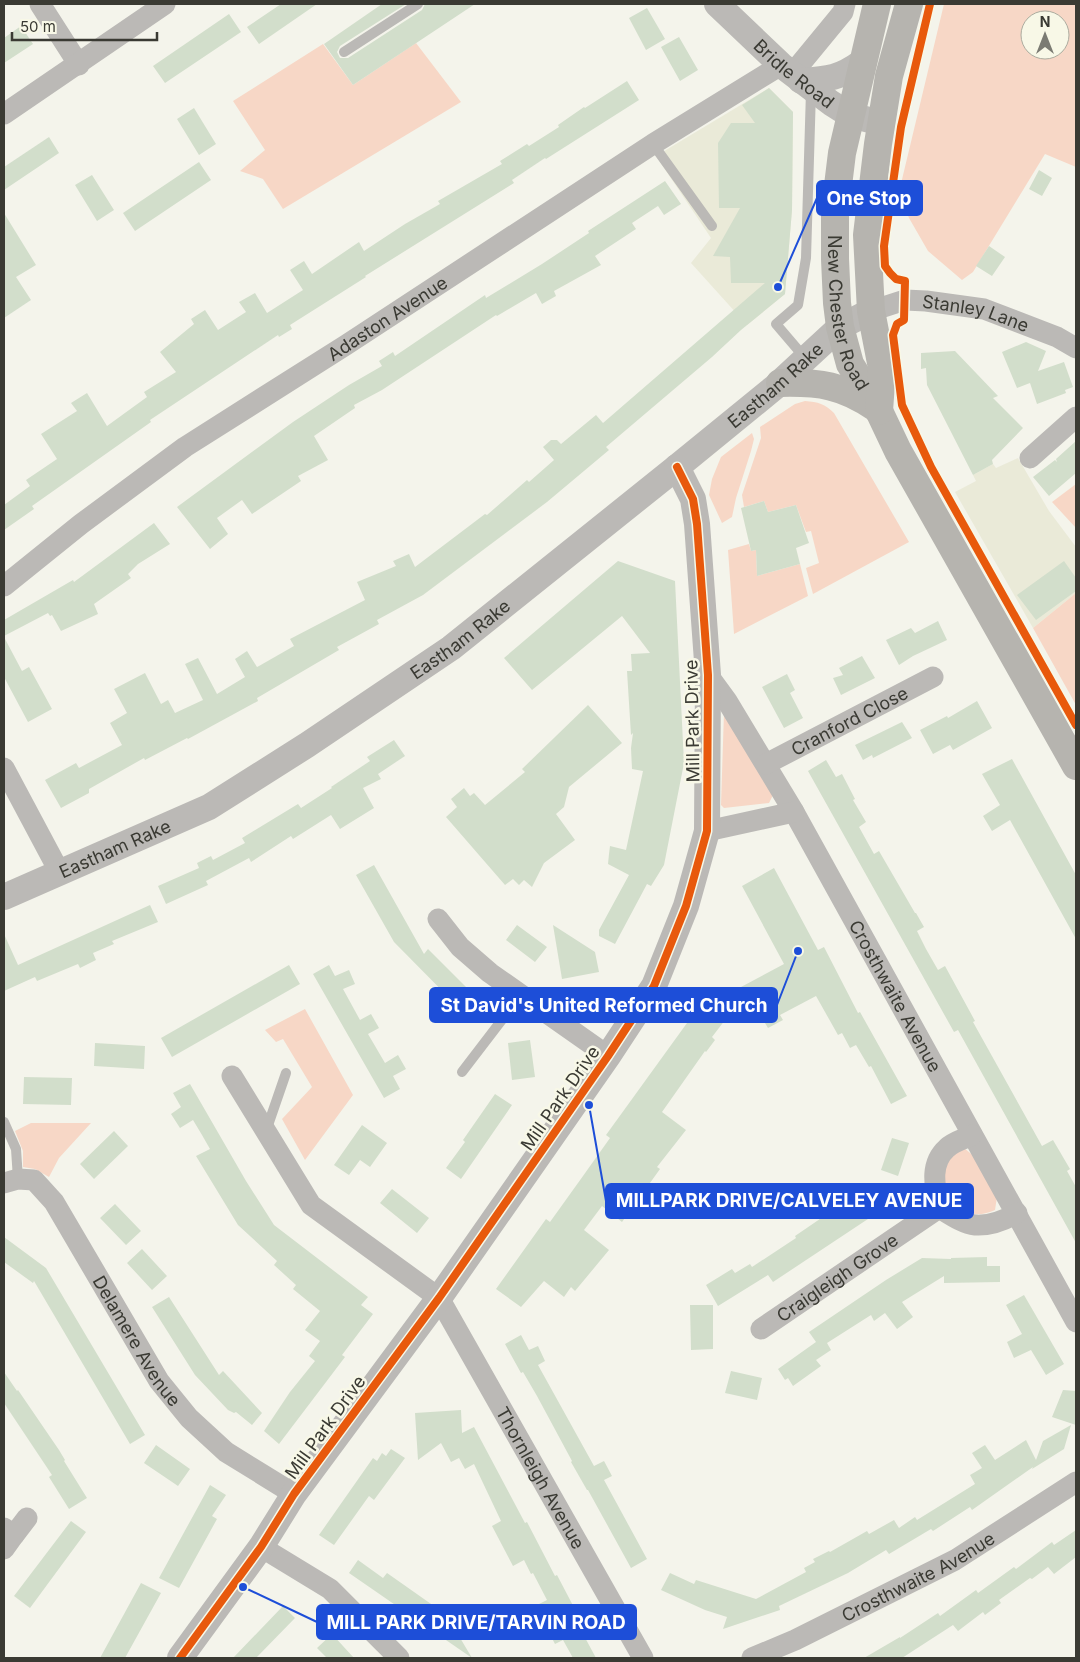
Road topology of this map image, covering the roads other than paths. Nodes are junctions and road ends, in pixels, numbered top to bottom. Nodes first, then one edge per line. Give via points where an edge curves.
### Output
1 (40, 4) edge
2 (165, 4) edge
3 (418, 4) edge
4 (717, 4) edge
5 (845, 4) edge
6 (877, 4) edge
7 (909, 4) edge
8 (344, 52) dead end
9 (862, 62) junction
10 (79, 64) junction
11 (796, 77) junction
12 (4, 114) edge
13 (850, 115) junction
14 (881, 123) junction
15 (653, 144) junction
16 (712, 226) dead end
17 (871, 311) junction
18 (840, 327) junction
19 (1076, 348) edge
20 (805, 359) junction
21 (780, 383) junction
22 (879, 411) junction
23 (1076, 417) edge
24 (1030, 458) dead end
25 (676, 468) junction
26 (4, 586) edge
27 (708, 676) junction
28 (933, 677) dead end
29 (766, 764) junction
30 (1076, 766) edge
31 (4, 768) edge
32 (794, 812) junction
33 (707, 831) junction
34 (60, 873) junction
35 (4, 897) edge
36 (438, 919) dead end
37 (521, 995) junction
38 (608, 1056) junction
39 (462, 1072) dead end
40 (286, 1073) dead end
41 (232, 1076) dead end
42 (4, 1122) edge
43 (266, 1132) junction
44 (972, 1135) junction
45 (11, 1181) edge
46 (939, 1208) junction
47 (1017, 1214) junction
48 (439, 1298) junction
49 (1076, 1322) edge
50 (761, 1329) dead end
51 (1076, 1482) edge
52 (294, 1494) junction
53 (27, 1518) dead end
54 (7, 1538) edge
55 (261, 1547) junction
56 (180, 1658) edge
57 (399, 1658) edge
58 (643, 1658) edge
59 (752, 1658) edge

1 - 10 street
2 - 10 street
3 - 8 lane
4 - 11 street, Bridle Road
5 - 11 street via 843,12
6 - 9 highway, New Chester Road
7 - 14 highway, New Chester Road via 889,76
9 - 11 street via 846,73 824,80
9 - 13 highway, New Chester Road
10 - 12 street
11 - 13 street, Bridle Road
11 - 15 street, Adaston Avenue
11 - 20 lane via 806,258 798,305 776,324
13 - 14 street, Bridle Road
13 - 18 highway, New Chester Road via 835,210
14 - 17 highway, New Chester Road via 867,235
15 - 16 lane
15 - 26 street, Adaston Avenue via 185,447
17 - 18 street, Eastham Rake
17 - 19 street, Stanley Lane via 905,300 984,309 1057,337
17 - 22 highway, New Chester Road via 882,368
18 - 20 street, Eastham Rake
18 - 22 highway, New Chester Road via 853,372
20 - 21 street, Eastham Rake
21 - 22 highway via 828,385 858,396
21 - 25 street, Eastham Rake
22 - 30 highway, New Chester Road via 898,451
23 - 24 street
25 - 27 street, Mill Park Drive via 693,499 697,524
25 - 34 street, Eastham Rake via 451,648 307,745 209,807
27 - 29 street, Crosthwaite Avenue
27 - 33 street, Mill Park Drive
28 - 29 street, Cranford Close
29 - 32 street, Crosthwaite Avenue
31 - 34 street
32 - 33 street
32 - 44 street, Crosthwaite Avenue
33 - 38 street, Mill Park Drive via 686,906 654,986
34 - 35 street, Eastham Rake
36 - 37 street via 460,947
37 - 38 street
37 - 39 lane
38 - 48 street, Mill Park Drive
40 - 43 lane
41 - 43 street
42 - 45 lane via 16,1149
43 - 48 street via 311,1205
44 - 46 street via 948,1147 936,1161 934,1177
44 - 47 street, Crosthwaite Avenue
45 - 52 street, Delamere Avenue via 34,1180 54,1202 159,1381 189,1418 226,1452
46 - 47 street via 974,1225 1005,1220
46 - 50 street, Craigleigh Grove
47 - 49 street, Crosthwaite Avenue
48 - 52 street, Mill Park Drive
48 - 58 street, Thornleigh Avenue
51 - 59 street, Crosthwaite Avenue via 955,1560
52 - 55 street, Mill Park Drive
53 - 54 street
55 - 56 street, Mill Park Drive
55 - 57 street via 330,1588

